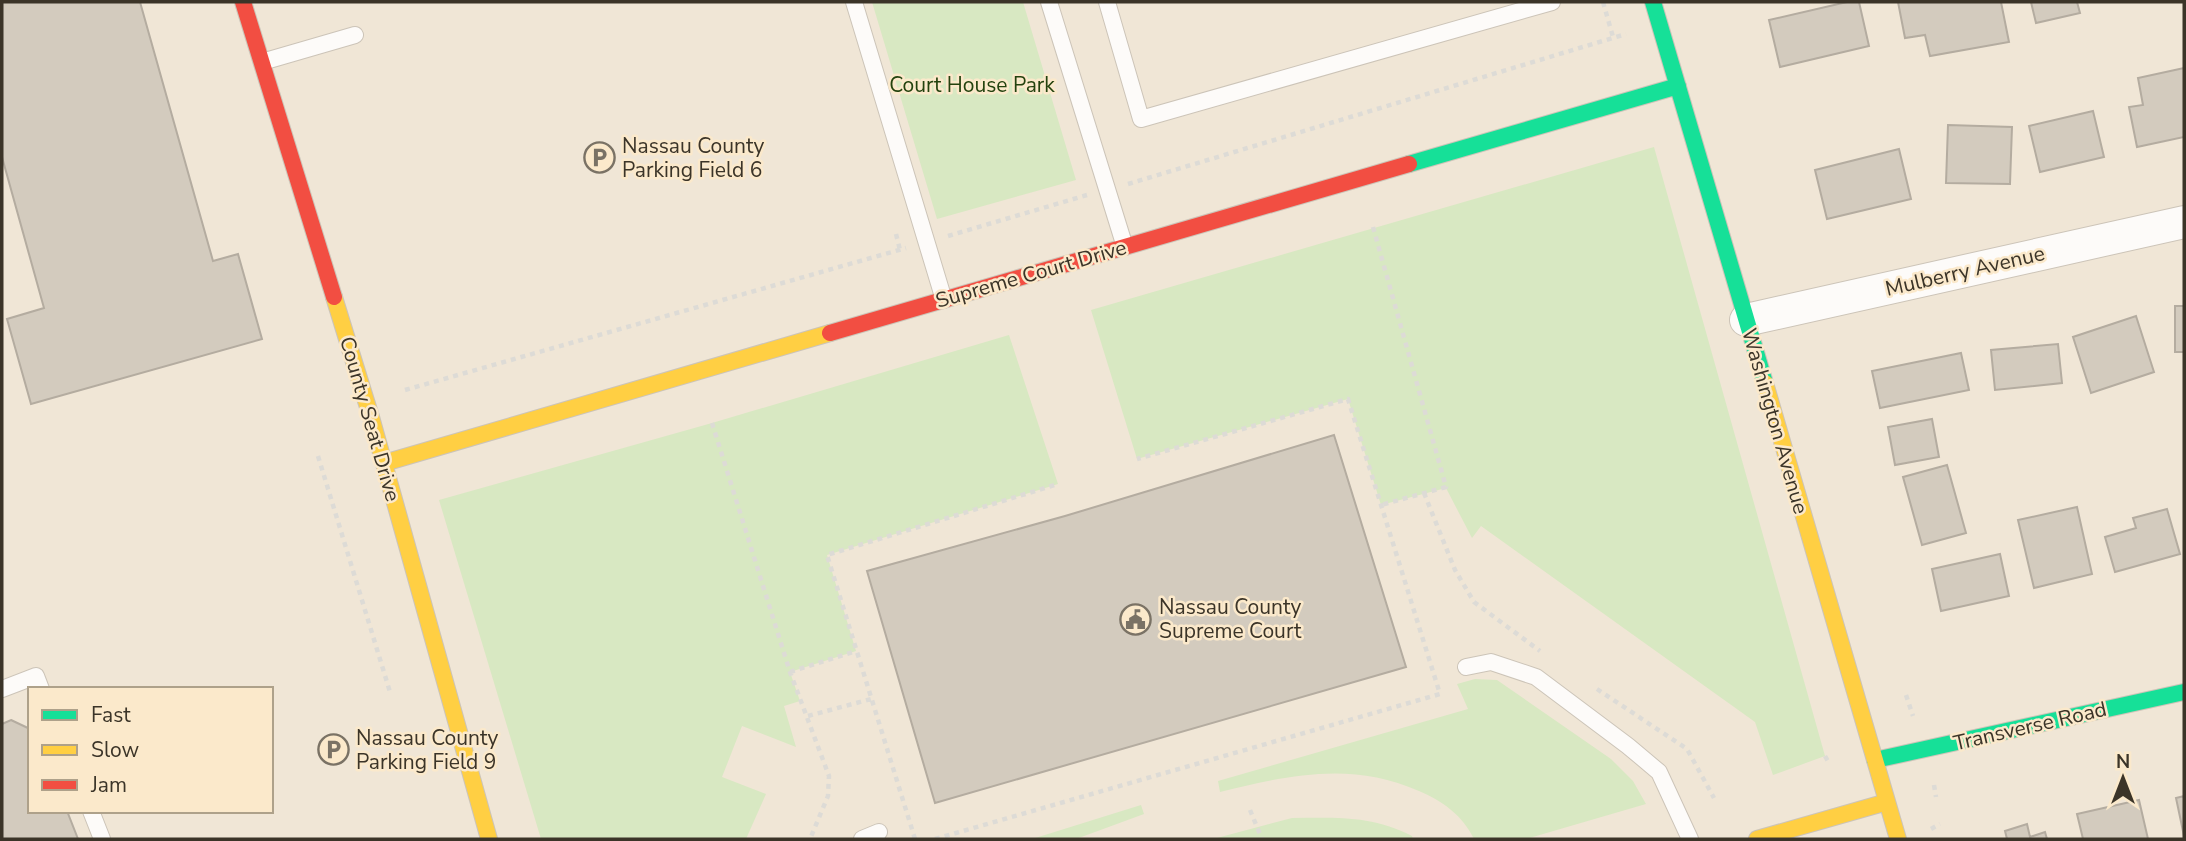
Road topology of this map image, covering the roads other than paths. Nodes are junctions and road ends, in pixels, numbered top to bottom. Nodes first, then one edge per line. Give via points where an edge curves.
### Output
1 (243, 2) edge
2 (854, 2) edge
3 (1049, 2) edge
4 (1107, 2) edge
5 (1552, 2) edge
6 (1653, 2) edge
7 (355, 35) dead end
8 (262, 62) junction
9 (1678, 86) junction
10 (2184, 222) edge
11 (1125, 247) junction
12 (944, 300) junction
13 (1746, 320) junction
14 (384, 463) junction
15 (1466, 667) dead end
16 (40, 687) edge
17 (2, 689) edge
18 (2184, 692) edge
19 (1875, 760) junction
20 (1887, 802) junction
21 (92, 813) edge
22 (879, 832) dead end
23 (102, 839) edge
24 (489, 839) edge
25 (862, 839) edge
26 (1690, 839) edge
27 (1757, 839) edge
28 (1898, 839) edge

1 - 8 street, County Seat Drive
2 - 12 lane
3 - 11 lane
4 - 5 lane via 1141,119
6 - 9 street, Washington Avenue
7 - 8 lane
8 - 14 street, County Seat Drive
9 - 11 street, Supreme Court Drive
9 - 13 street, Washington Avenue
10 - 13 street, Mulberry Avenue
11 - 12 street, Supreme Court Drive
12 - 14 street, Supreme Court Drive
13 - 19 street, Washington Avenue
14 - 24 street, County Seat Drive
15 - 26 lane via 1491,662 1536,677 1628,746 1659,772
16 - 17 lane via 36,676
18 - 19 street, Transverse Road
19 - 20 street, Washington Avenue
20 - 27 street
20 - 28 street, Washington Avenue
21 - 23 lane
22 - 25 lane

